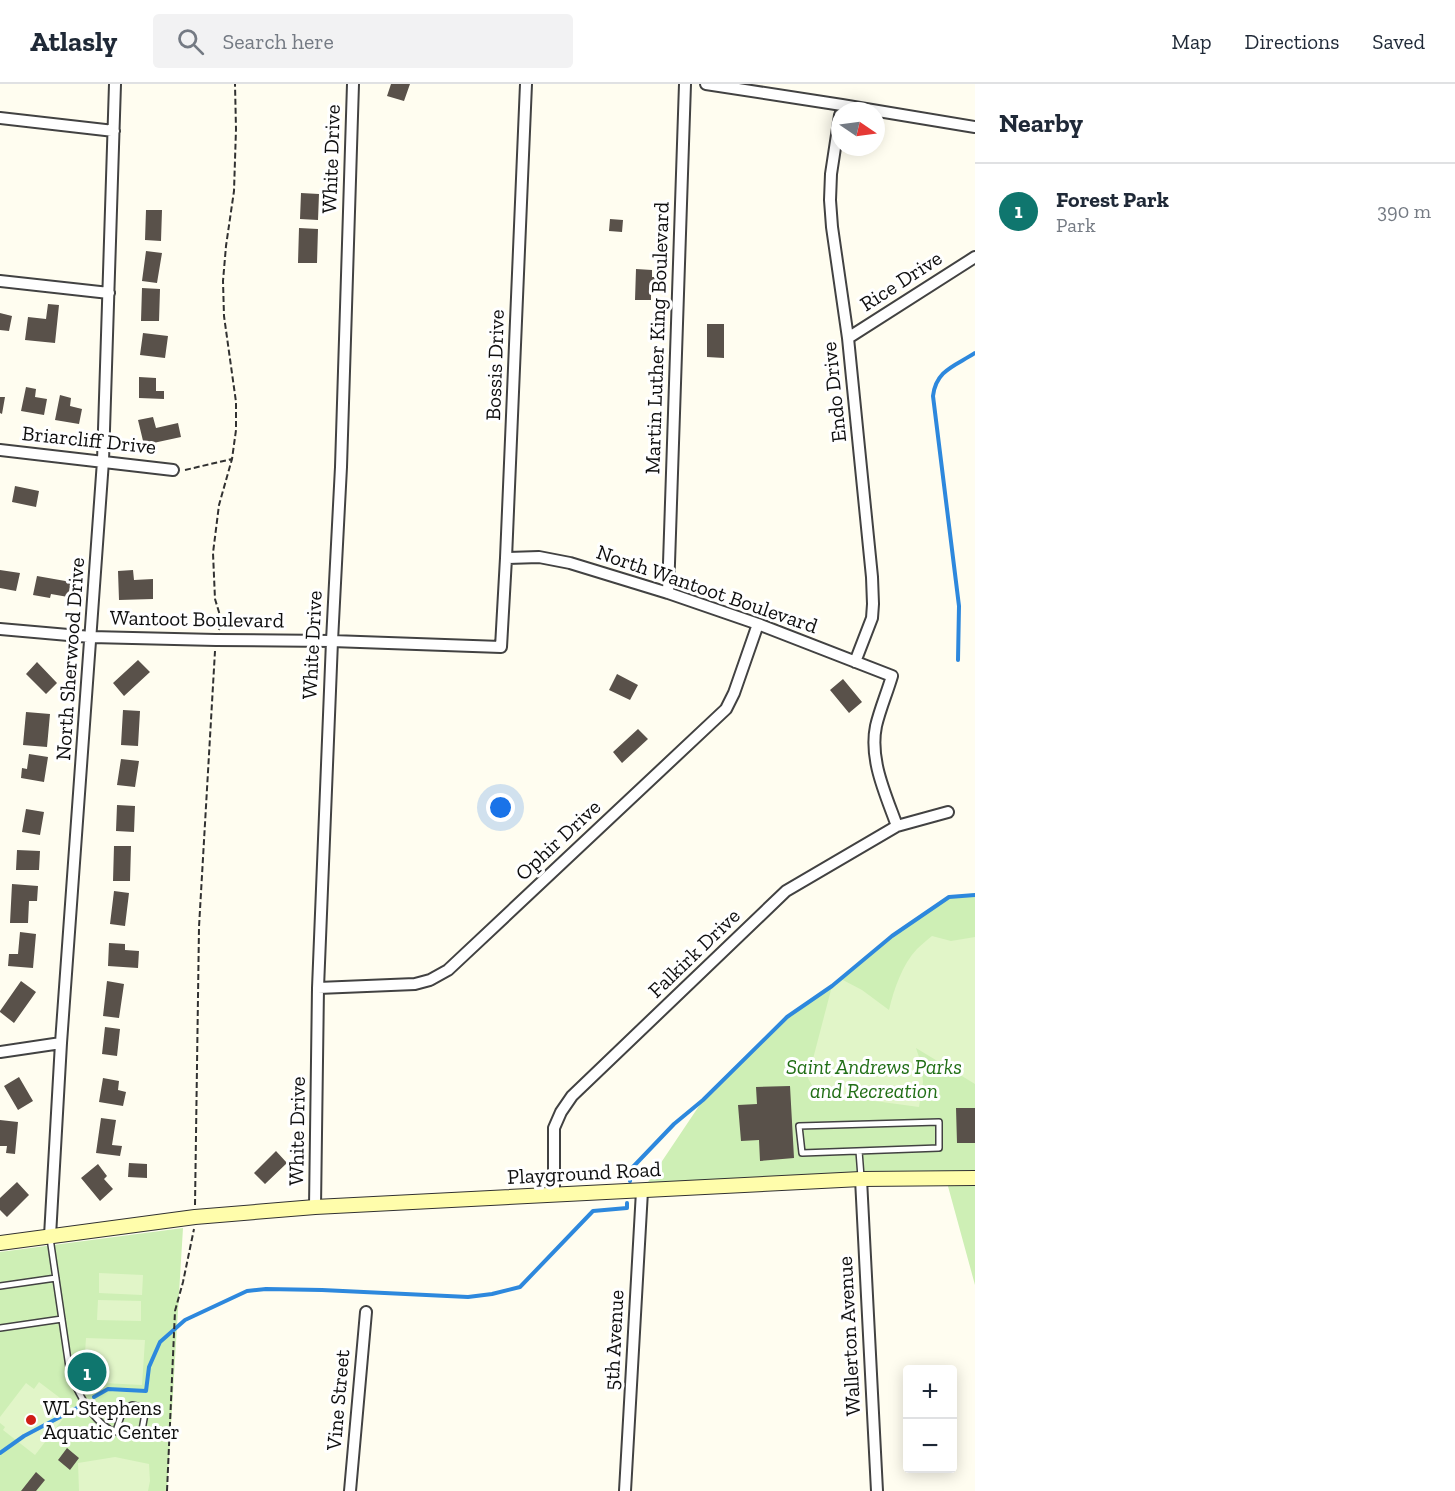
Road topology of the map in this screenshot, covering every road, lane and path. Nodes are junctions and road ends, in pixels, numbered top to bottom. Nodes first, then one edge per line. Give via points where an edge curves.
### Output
1 (115, 84) edge
2 (235, 84) edge
3 (353, 84) edge
4 (526, 84) edge
5 (685, 84) edge
6 (706, 84) edge
7 (831, 108) edge
8 (885, 116) edge
9 (0, 118) edge
10 (975, 127) edge
11 (114, 131) junction
12 (834, 156) edge
13 (975, 257) edge
14 (0, 281) edge
15 (109, 293) junction
16 (848, 338) junction
17 (0, 450) edge
18 (232, 459) junction
19 (103, 461) junction
20 (173, 470) joint
21 (506, 558) junction
22 (668, 593) junction
23 (758, 624) junction
24 (0, 629) edge
25 (91, 637) junction
26 (216, 640) junction
27 (332, 641) junction
28 (501, 647) joint
29 (855, 662) junction
30 (948, 812) dead end
31 (897, 826) junction
32 (318, 988) junction
33 (62, 1043) junction
34 (0, 1052) edge
35 (859, 1151) junction
36 (975, 1178) edge
37 (861, 1179) junction
38 (642, 1191) junction
39 (554, 1195) junction
40 (315, 1207) junction
41 (195, 1217) junction
42 (50, 1236) junction
43 (0, 1244) edge
44 (56, 1278) junction
45 (0, 1286) edge
46 (366, 1312) dead end
47 (62, 1319) junction
48 (0, 1328) edge
49 (116, 1431) junction
50 (166, 1491) edge
51 (350, 1491) edge
52 (625, 1491) edge
53 (877, 1491) edge

1 - 11 street, North Sherwood Drive
2 - 18 path via 234,190 223,281 236,402
3 - 27 street, White Drive
4 - 21 street, Bossis Drive
5 - 22 street, Martin Luther King Boulevard
6 - 7 street
8 - 10 street
9 - 11 street
11 - 15 street, North Sherwood Drive
12 - 16 street, Endo Drive via 832,227
13 - 16 street, Rice Drive
14 - 15 street
15 - 19 street, North Sherwood Drive
16 - 29 street, Endo Drive via 873,604 872,618
17 - 19 street, Briarcliff Drive
18 - 20 path
18 - 26 path via 219,505 213,553 215,599 222,622
19 - 20 street, Briarcliff Drive
19 - 25 street, North Sherwood Drive
21 - 22 street, North Wantoot Boulevard via 538,557 570,563
21 - 28 street, Bossis Drive
22 - 23 street, North Wantoot Boulevard
23 - 29 street, North Wantoot Boulevard
23 - 32 street, Ophir Drive via 726,709 448,970 415,984
24 - 25 street, Wantoot Boulevard
25 - 26 street, Wantoot Boulevard
25 - 33 street, North Sherwood Drive
26 - 27 street, Wantoot Boulevard
26 - 41 path via 199,927
27 - 28 street, Wantoot Boulevard
27 - 32 street, White Drive
29 - 31 street, North Wantoot Boulevard via 892,676 876,727 875,757
30 - 31 street, Falkirk Drive
31 - 39 street, Falkirk Drive via 786,891 572,1096 554,1128
32 - 40 street, White Drive
33 - 34 street
33 - 42 street, North Sherwood Drive
35 - 35 lane via 939,1148 939,1122 799,1126 802,1153
35 - 37 lane
36 - 37 main road, Playground Road
37 - 38 main road, Playground Road
37 - 53 street, Wallerton Avenue
38 - 39 main road, Playground Road
38 - 52 street, 5th Avenue
39 - 40 main road, Playground Road
40 - 41 main road, Playground Road
41 - 42 main road, Playground Road
41 - 50 path via 174,1320
42 - 43 main road, Playground Road
42 - 44 lane
44 - 45 lane
44 - 47 lane
46 - 51 street, Vine Street
47 - 48 lane
47 - 49 lane via 70,1374 78,1392 94,1416
49 - 49 lane via 132,1436 142,1430 146,1408 132,1405 123,1410

